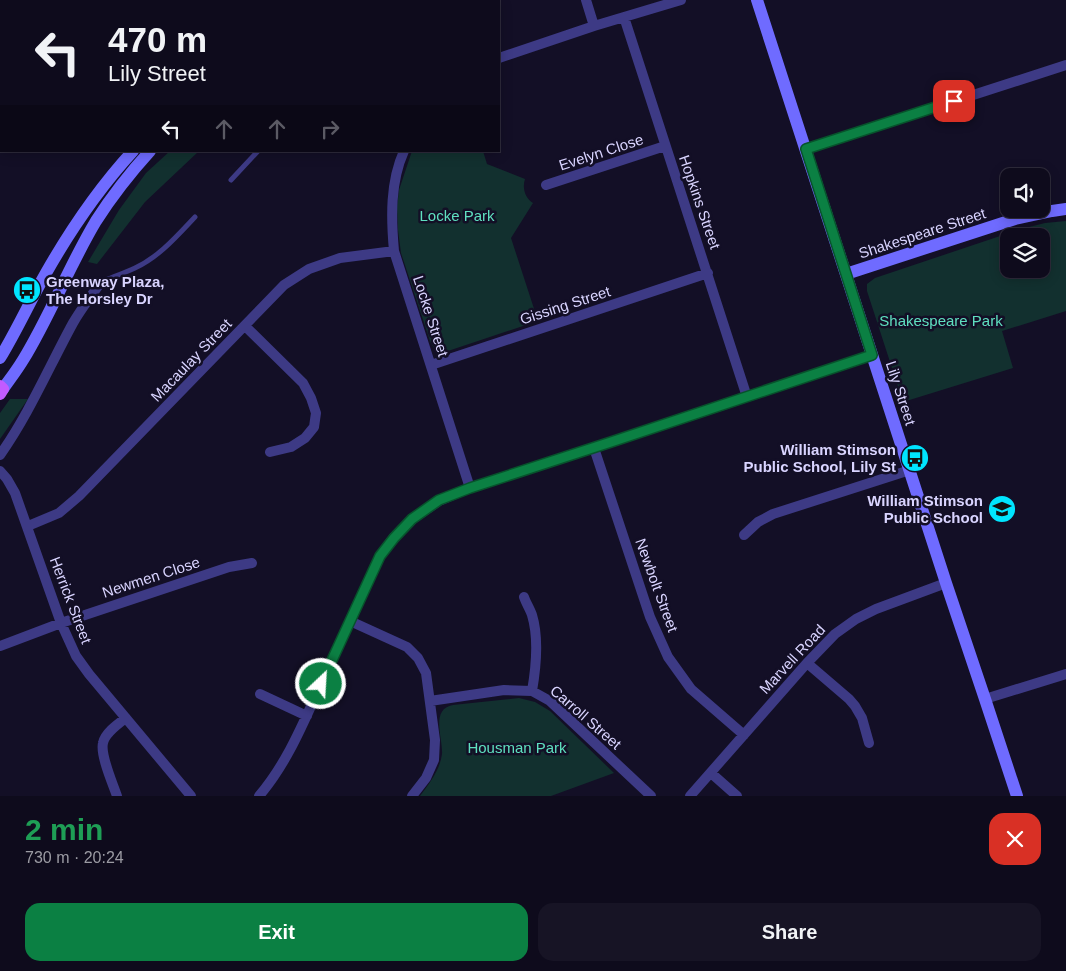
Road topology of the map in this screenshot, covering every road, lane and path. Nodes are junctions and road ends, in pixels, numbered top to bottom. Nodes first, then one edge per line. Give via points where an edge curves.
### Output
1 (586, 0) edge
2 (681, 0) edge
3 (757, 0) edge
4 (624, 17) junction
5 (594, 26) junction
6 (500, 58) edge
7 (1066, 65) edge
8 (665, 146) junction
9 (806, 149) junction
10 (132, 152) edge
11 (149, 152) edge
12 (257, 152) edge
13 (404, 152) edge
14 (231, 180) dead end
15 (546, 185) dead end
16 (1066, 209) edge
17 (195, 217) dead end
18 (394, 251) junction
19 (708, 273) junction
20 (846, 274) junction
21 (102, 282) joint
22 (245, 326) junction
23 (872, 355) junction
24 (0, 358) edge
25 (431, 364) junction
26 (1, 390) edge
27 (747, 397) junction
28 (594, 448) junction
29 (270, 452) dead end
30 (0, 455) edge
31 (910, 470) junction
32 (0, 471) edge
33 (470, 488) junction
34 (28, 526) junction
35 (744, 535) dead end
36 (252, 563) dead end
37 (946, 583) junction
38 (524, 597) dead end
39 (350, 621) junction
40 (61, 622) junction
41 (0, 646) edge
42 (807, 663) junction
43 (1066, 674) edge
44 (532, 691) junction
45 (260, 694) dead end
46 (985, 699) junction
47 (430, 701) junction
48 (307, 716) junction
49 (126, 718) junction
50 (744, 735) junction
51 (869, 743) dead end
52 (711, 773) junction
53 (117, 796) edge
54 (191, 796) edge
55 (259, 796) edge
56 (412, 796) edge
57 (651, 796) edge
58 (690, 796) edge
59 (737, 796) edge
60 (1017, 796) edge

1 - 5 street
2 - 4 street
3 - 9 street, Lily Street
4 - 5 street
4 - 8 street, Hopkins Street
5 - 6 street
7 - 9 street
8 - 15 street, Evelyn Close
8 - 19 street, Hopkins Street
9 - 20 street, Lily Street
10 - 24 street via 69,234
11 - 26 street via 95,222 30,348
12 - 14 lane
13 - 18 street, Locke Street via 394,185
16 - 20 street, Shakespeare Street via 1015,219
17 - 21 lane via 151,259
18 - 22 street, Macaulay Street via 340,258 309,269 284,285
18 - 25 street, Locke Street
19 - 25 street, Gissing Street
19 - 27 street, Hopkins Street
20 - 23 street, Lily Street
21 - 30 street via 74,321 45,379
22 - 29 street via 303,383 316,413 314,427 306,438 291,447
22 - 34 street, Macaulay Street via 79,496 59,514
23 - 27 street
23 - 31 street, Lily Street
25 - 33 street, Locke Street
27 - 28 street
28 - 33 street
28 - 50 street, Newbolt Street via 650,618 668,657 692,688
31 - 35 street via 773,514
31 - 37 street, Lily Street
32 - 34 street, Herrick Street via 15,493
33 - 39 street via 439,500 412,519 394,538 380,556
34 - 40 street, Herrick Street
36 - 40 street, Newmen Close via 229,567
37 - 42 street, Marvell Road via 856,619 835,634
37 - 46 street, Lily Street
38 - 44 street via 536,635
39 - 47 street via 407,647 426,673
39 - 48 street
40 - 41 street, Newmen Close
40 - 49 street, Herrick Street via 76,656
42 - 50 street, Marvell Road
42 - 51 street via 855,706
43 - 46 street
44 - 47 street, Carroll Street via 504,690
44 - 57 street, Carroll Street via 550,701
45 - 48 street
46 - 60 street, Lily Street
47 - 56 street via 434,760 426,778
48 - 55 street via 283,764
49 - 53 street via 102,742
49 - 54 street, Herrick Street
50 - 52 street, Marvell Road
52 - 58 street, Marvell Road
52 - 59 street

